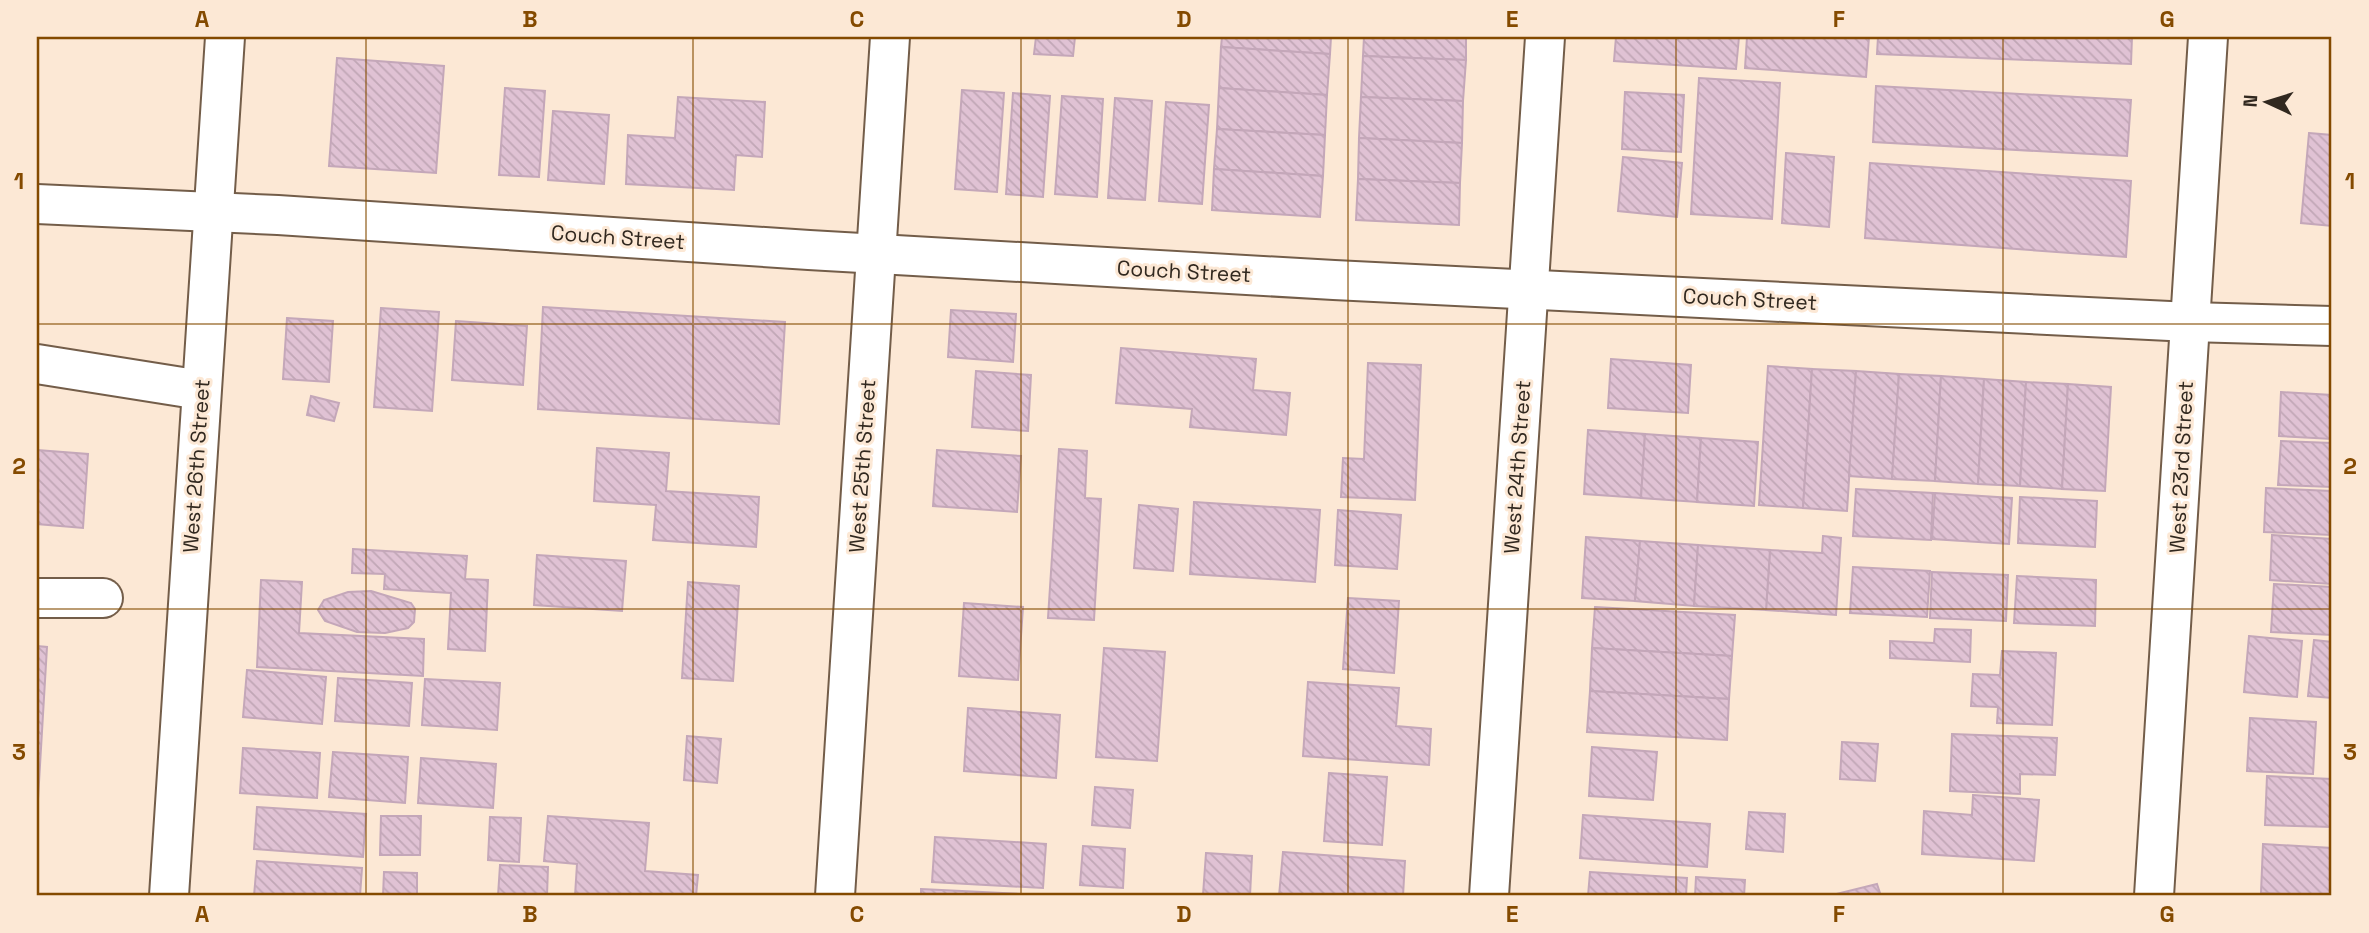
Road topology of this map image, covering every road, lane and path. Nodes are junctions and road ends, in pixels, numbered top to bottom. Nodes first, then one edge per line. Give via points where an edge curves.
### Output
1 (225, 37) edge
2 (890, 37) edge
3 (1545, 37) edge
4 (2208, 37) edge
5 (37, 204) edge
6 (213, 212) junction
7 (876, 254) junction
8 (1529, 288) junction
9 (2190, 322) junction
10 (2332, 326) edge
11 (37, 364) edge
12 (201, 390) junction
13 (37, 598) edge
14 (103, 598) dead end
15 (169, 896) edge
16 (835, 896) edge
17 (1489, 896) edge
18 (2154, 896) edge

1 - 6 street, West 26th Street
2 - 7 street, West 25th Street
3 - 8 street, West 24th Street
4 - 9 street, West 23rd Street
5 - 6 street, Couch Street
6 - 7 street, Couch Street
6 - 12 street, West 26th Street
7 - 8 street, Couch Street
7 - 16 street, West 25th Street
8 - 9 street, Couch Street
8 - 17 street, West 24th Street
9 - 10 street, Couch Street
9 - 18 street, West 23rd Street
11 - 12 street
12 - 15 street, West 26th Street
13 - 14 street

